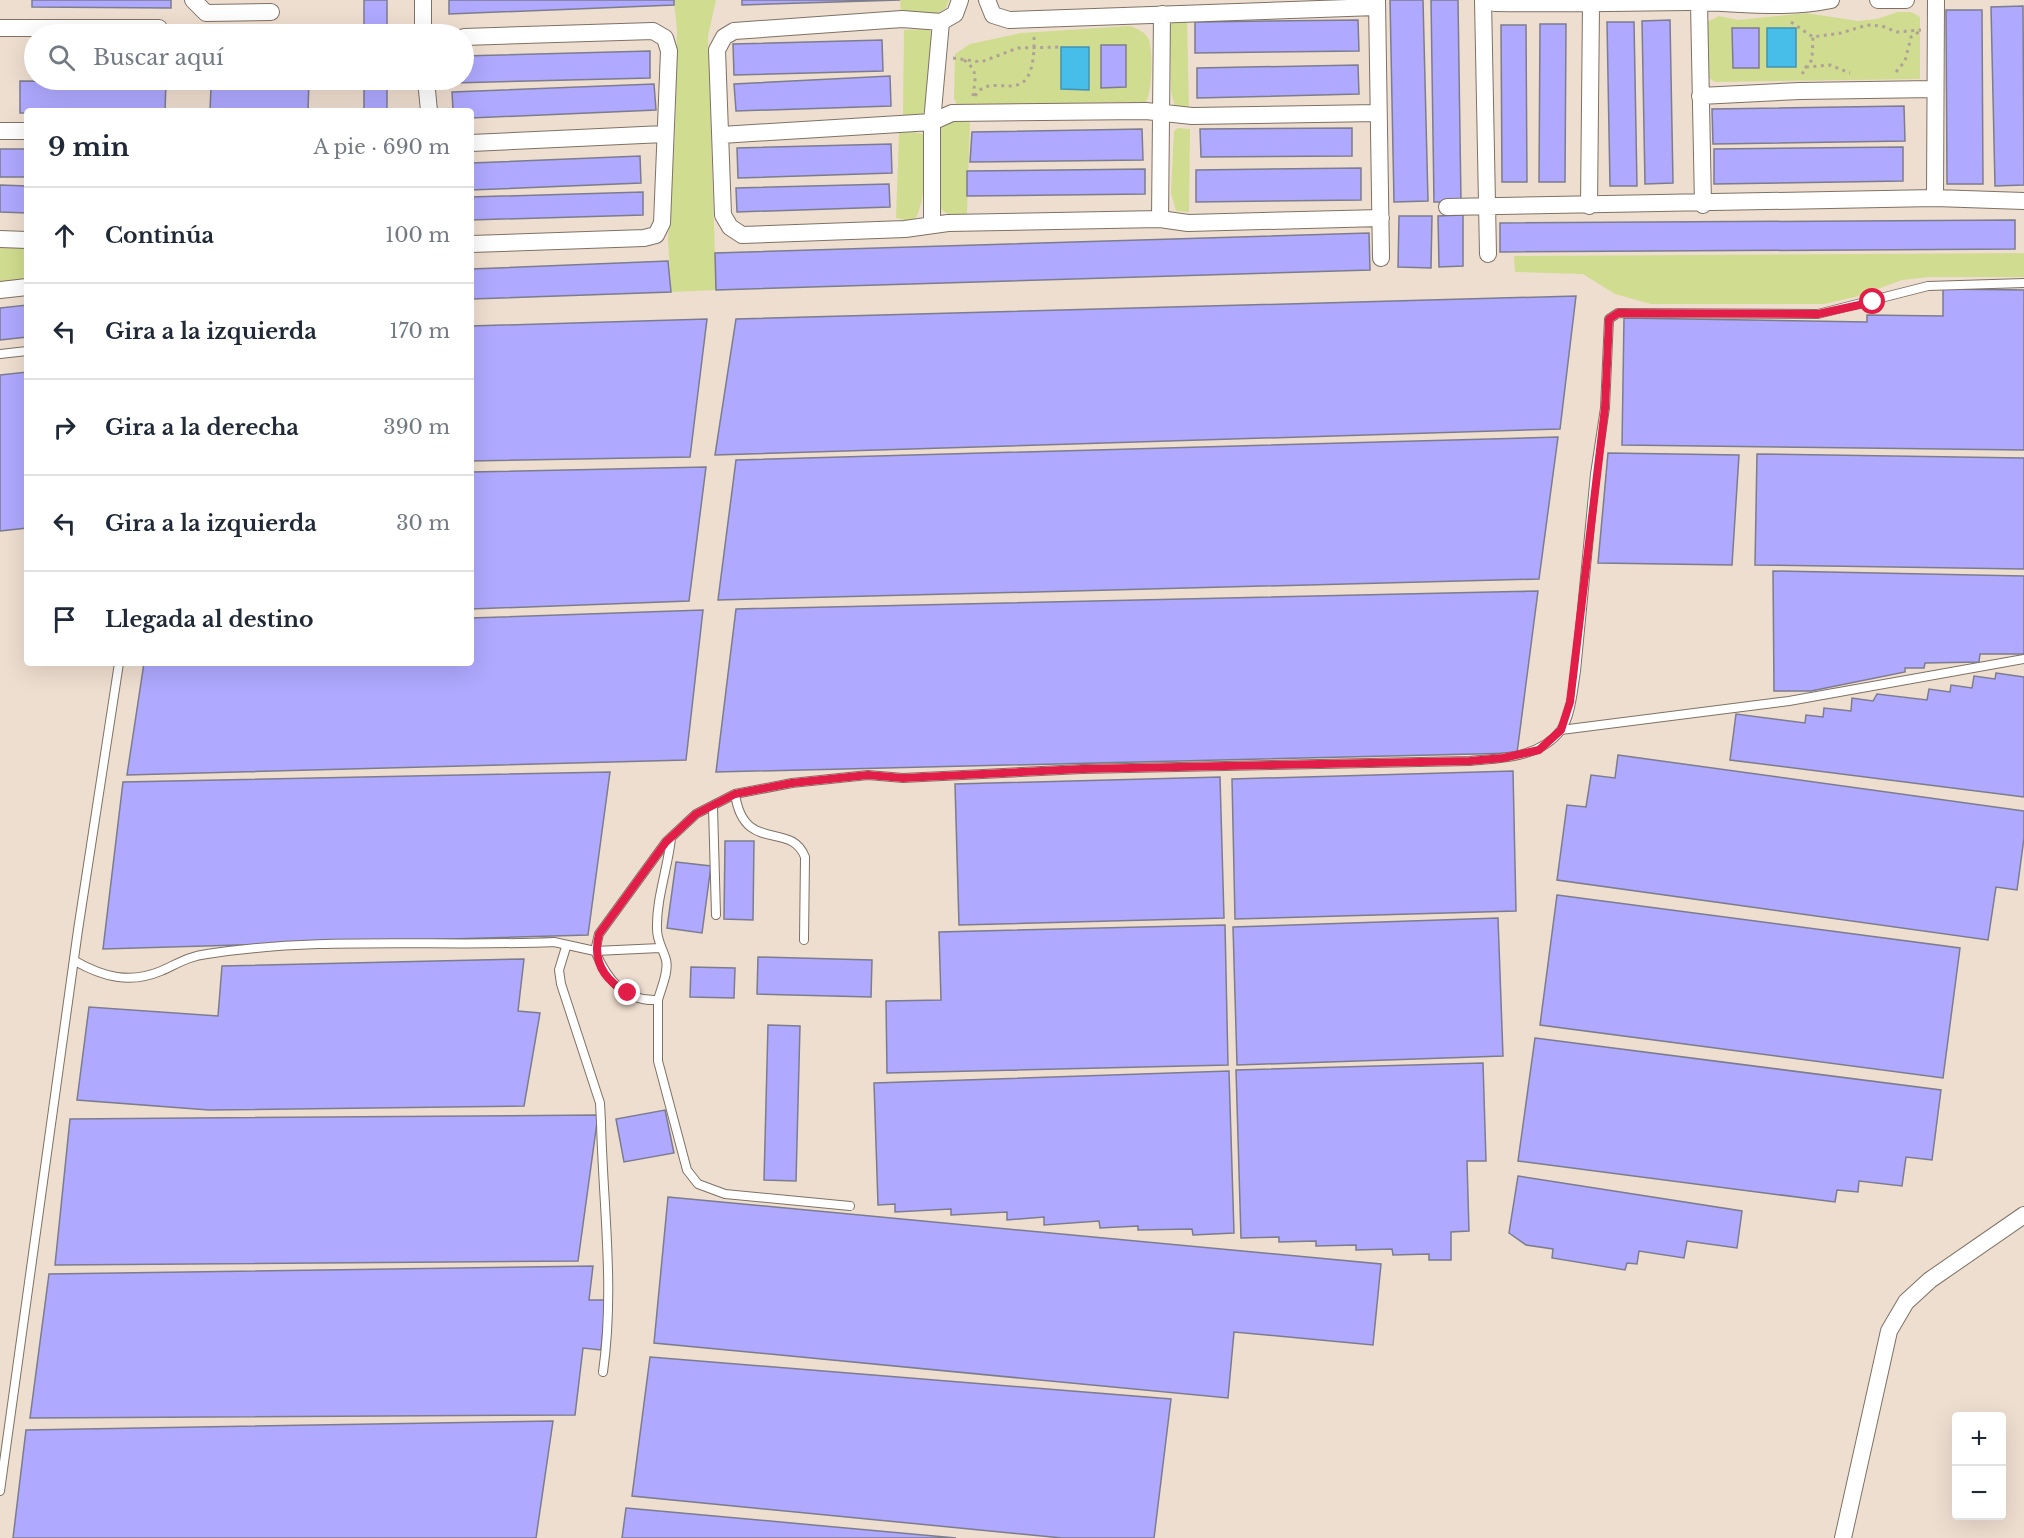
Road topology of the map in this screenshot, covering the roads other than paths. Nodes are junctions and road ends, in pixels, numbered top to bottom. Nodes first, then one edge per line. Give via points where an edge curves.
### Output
1 (193, 0) edge
2 (423, 0) edge
3 (960, 0) edge
4 (987, 0) edge
5 (1484, 0) edge
6 (1831, 0) edge
7 (1878, 0) edge
8 (1906, 0) edge
9 (1935, 0) edge
10 (1376, 3) edge
11 (1699, 3) junction
12 (1590, 5) junction
13 (271, 12) dead end
14 (1162, 14) junction
15 (940, 22) junction
16 (423, 24) edge
17 (0, 28) edge
18 (24, 28) edge
19 (474, 37) edge
20 (1934, 89) junction
21 (427, 90) edge
22 (1700, 96) junction
23 (429, 108) edge
24 (1160, 112) junction
25 (1378, 114) junction
26 (932, 122) junction
27 (0, 131) edge
28 (24, 131) edge
29 (664, 134) junction
30 (721, 135) junction
31 (474, 143) edge
32 (1935, 198) junction
33 (2024, 201) edge
34 (1703, 204) junction
35 (1589, 206) junction
36 (1447, 207) dead end
37 (1486, 207) junction
38 (1381, 218) junction
39 (1160, 219) junction
40 (932, 224) junction
41 (0, 239) edge
42 (24, 240) edge
43 (474, 244) edge
44 (1488, 254) dead end
45 (1381, 258) dead end
46 (2024, 283) edge
47 (24, 287) edge
48 (0, 290) edge
49 (24, 351) edge
50 (0, 354) edge
51 (2024, 659) edge
52 (119, 666) edge
53 (1561, 730) junction
54 (735, 794) junction
55 (713, 807) junction
56 (671, 838) junction
57 (716, 915) dead end
58 (804, 940) dead end
59 (566, 946) junction
60 (660, 948) junction
61 (595, 951) junction
62 (75, 961) junction
63 (658, 1000) junction
64 (850, 1206) dead end
65 (2024, 1215) edge
66 (603, 1372) dead end
67 (0, 1491) edge
68 (1843, 1538) edge

1 - 13 street via 206,13
2 - 16 street
3 - 15 street via 955,14
4 - 14 street via 993,15 1009,20
5 - 12 street
5 - 37 street
6 - 11 street via 1807,5
7 - 8 street
9 - 20 street
10 - 14 street
10 - 25 street
11 - 12 street
11 - 22 street
12 - 35 street
14 - 24 street
15 - 26 street
15 - 30 street via 902,19 734,31 724,37 717,50
17 - 18 street
19 - 29 street via 653,31 665,38 669,51
20 - 22 street via 1800,90
20 - 32 street
21 - 23 street
22 - 34 street
24 - 25 street via 1192,116
24 - 26 street via 952,113
24 - 39 street
25 - 38 street
26 - 30 street
26 - 40 street
27 - 28 street
29 - 31 street
29 - 43 street via 662,223 656,235
30 - 40 street via 723,215 730,227 742,235 905,229
32 - 33 street
32 - 34 street
34 - 35 street
35 - 37 street
36 - 37 street
37 - 44 street
38 - 39 street via 1188,223
38 - 45 street
39 - 40 street
41 - 42 street
46 - 53 lane via 1928,286 1818,314 1618,313 1609,319 1605,408 1576,671
47 - 48 street
49 - 50 lane
51 - 53 lane via 1789,701
52 - 62 lane
53 - 54 lane via 1539,750 1470,761 1082,769 903,778 868,775
54 - 55 lane
54 - 58 lane via 738,814 749,826 801,846 805,857
55 - 56 lane via 696,814
55 - 57 lane
56 - 60 lane via 659,906
56 - 61 lane via 599,934
59 - 61 lane
59 - 62 lane via 554,942 361,944 246,950 179,960 144,977 118,979
59 - 66 lane via 559,970 561,984 600,1103 602,1122 610,1278
60 - 61 lane
60 - 63 lane via 666,972
61 - 63 lane via 615,986 646,1000
62 - 67 lane
63 - 64 lane via 658,1061 684,1161 698,1184 725,1194
65 - 68 street via 1930,1280 1906,1302 1889,1330

